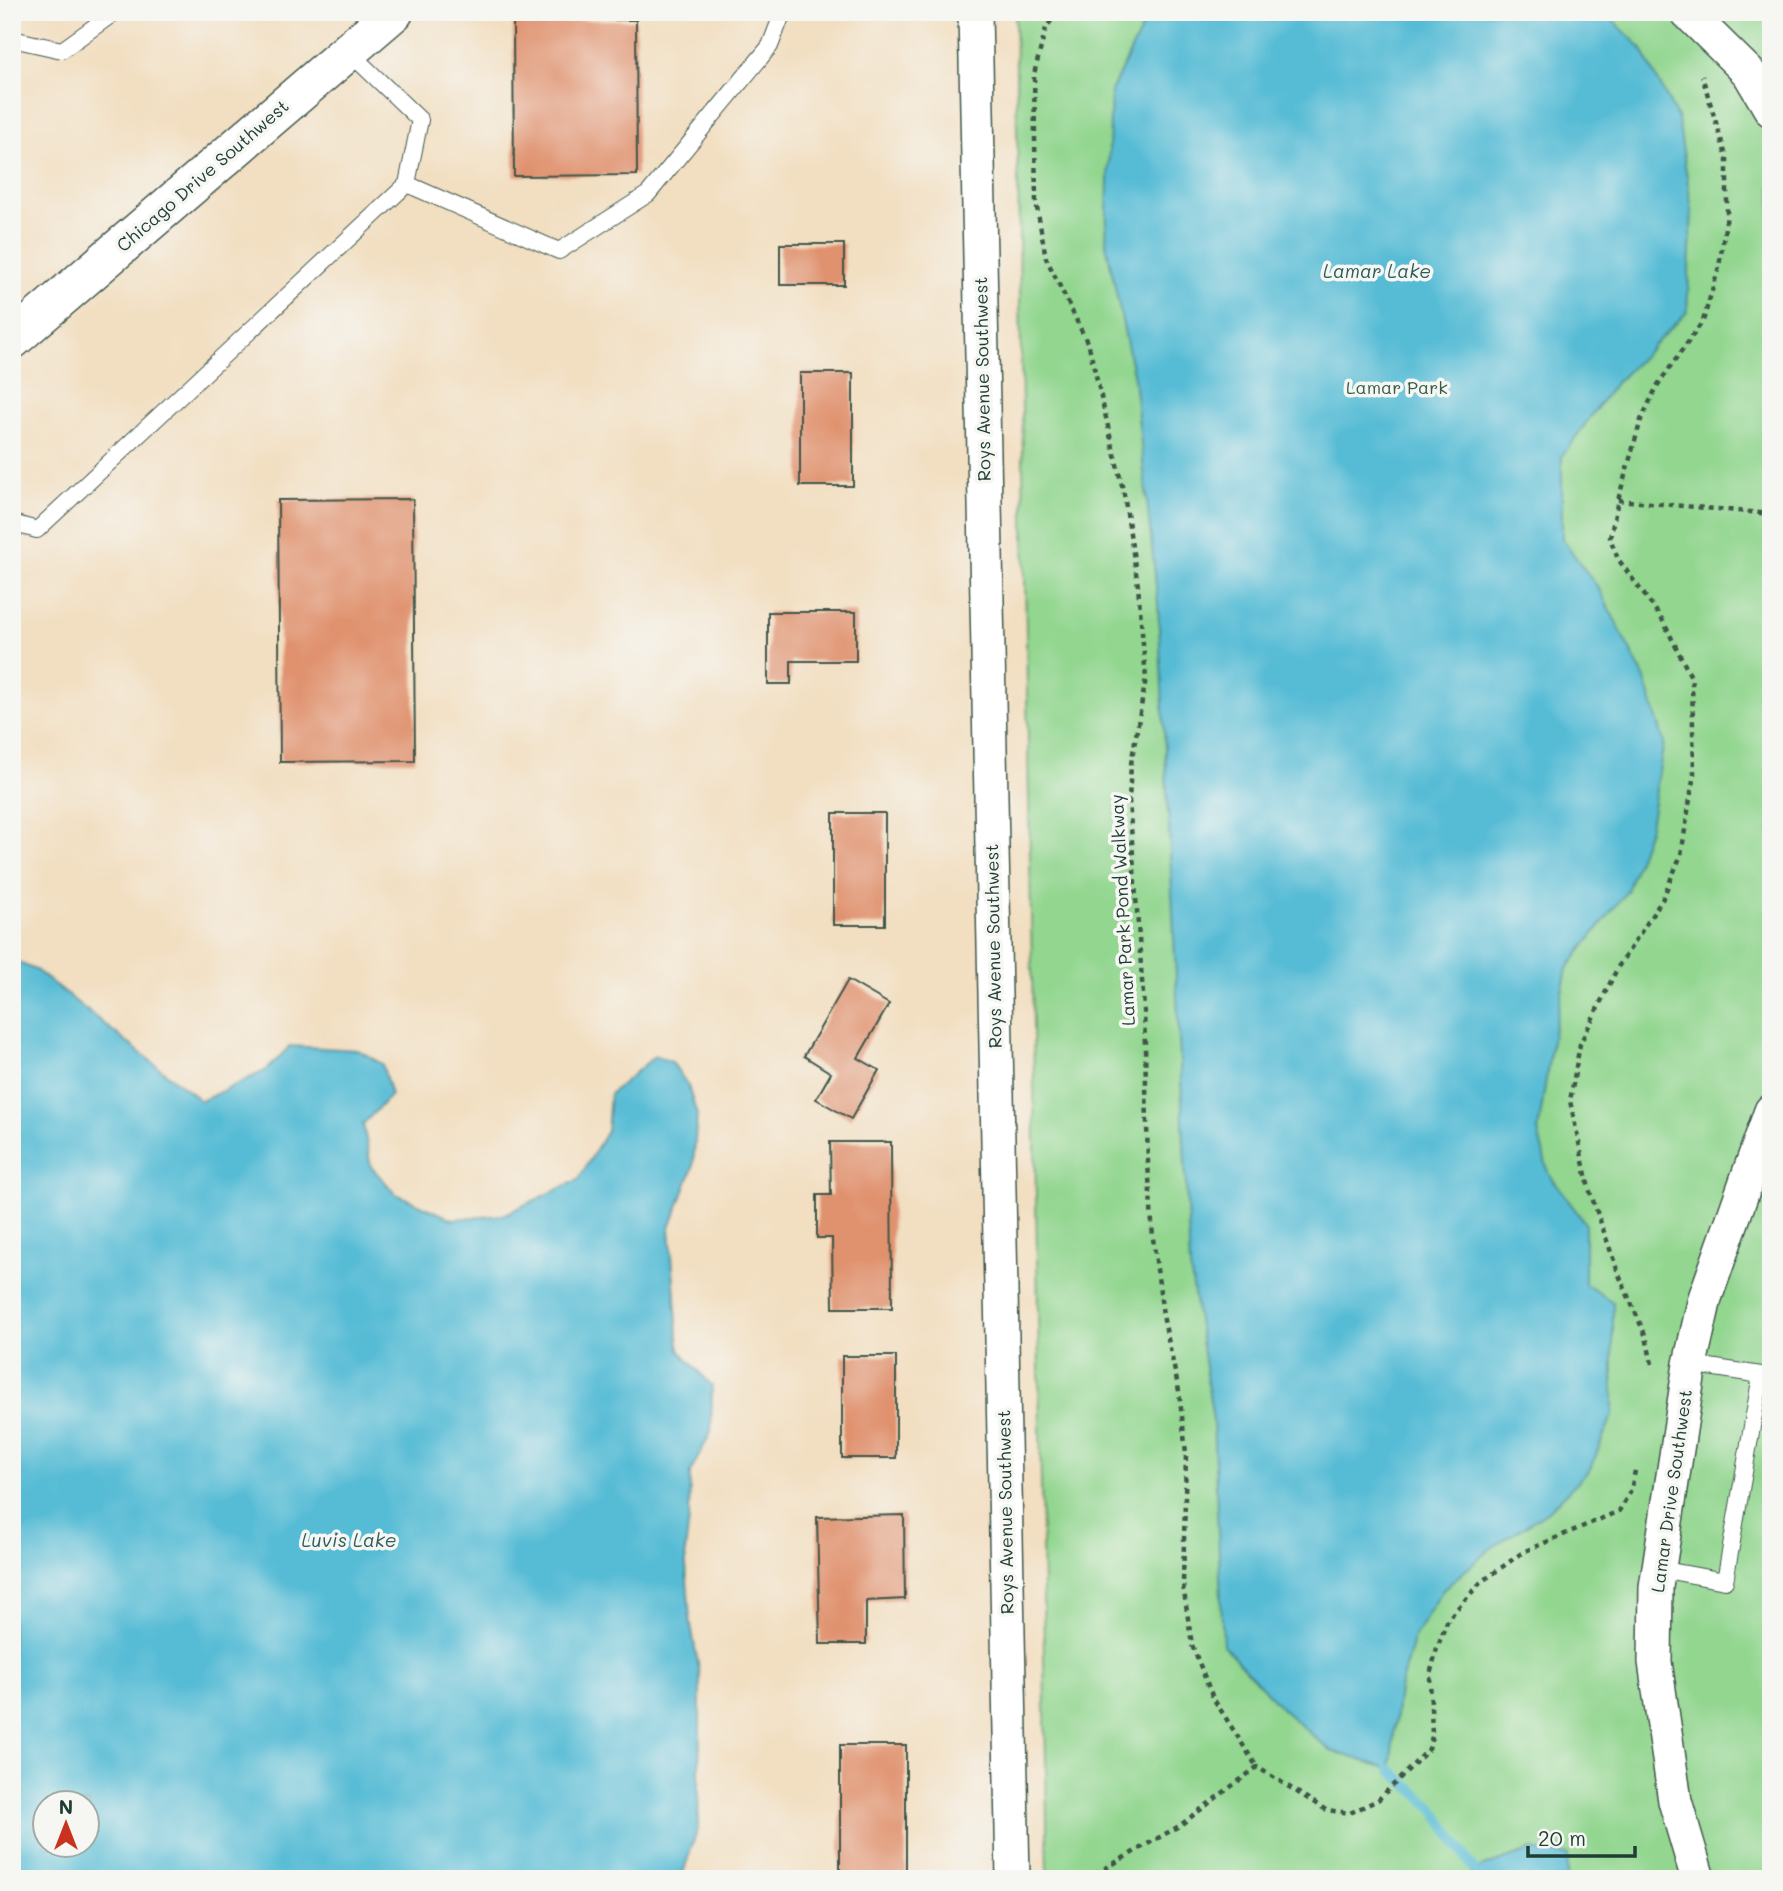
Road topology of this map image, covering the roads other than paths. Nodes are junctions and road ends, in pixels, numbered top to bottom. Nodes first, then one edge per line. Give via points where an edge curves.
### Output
1 (115, 12) edge
2 (394, 12) edge
3 (783, 12) edge
4 (975, 12) edge
5 (1687, 12) edge
6 (12, 38) edge
7 (348, 51) junction
8 (1771, 110) edge
9 (407, 184) junction
10 (12, 340) edge
11 (12, 523) edge
12 (1771, 1111) edge
13 (1690, 1364) junction
14 (1659, 1569) junction
15 (1013, 1879) edge
16 (1698, 1879) edge

1 - 6 lane via 62,50
2 - 7 main road, Chicago Drive Southwest
3 - 9 lane via 770,46 648,194 559,251
4 - 15 street, Roys Avenue Southwest
5 - 8 street via 1749,73
7 - 9 lane via 420,120
7 - 10 main road, Chicago Drive Southwest
9 - 11 lane via 37,530
12 - 13 street, Lamar Drive Southwest via 1705,1298
13 - 14 street, Lamar Drive Southwest
13 - 14 lane via 1761,1376 1725,1581
14 - 16 street, Lamar Drive Southwest via 1655,1662 1675,1801

